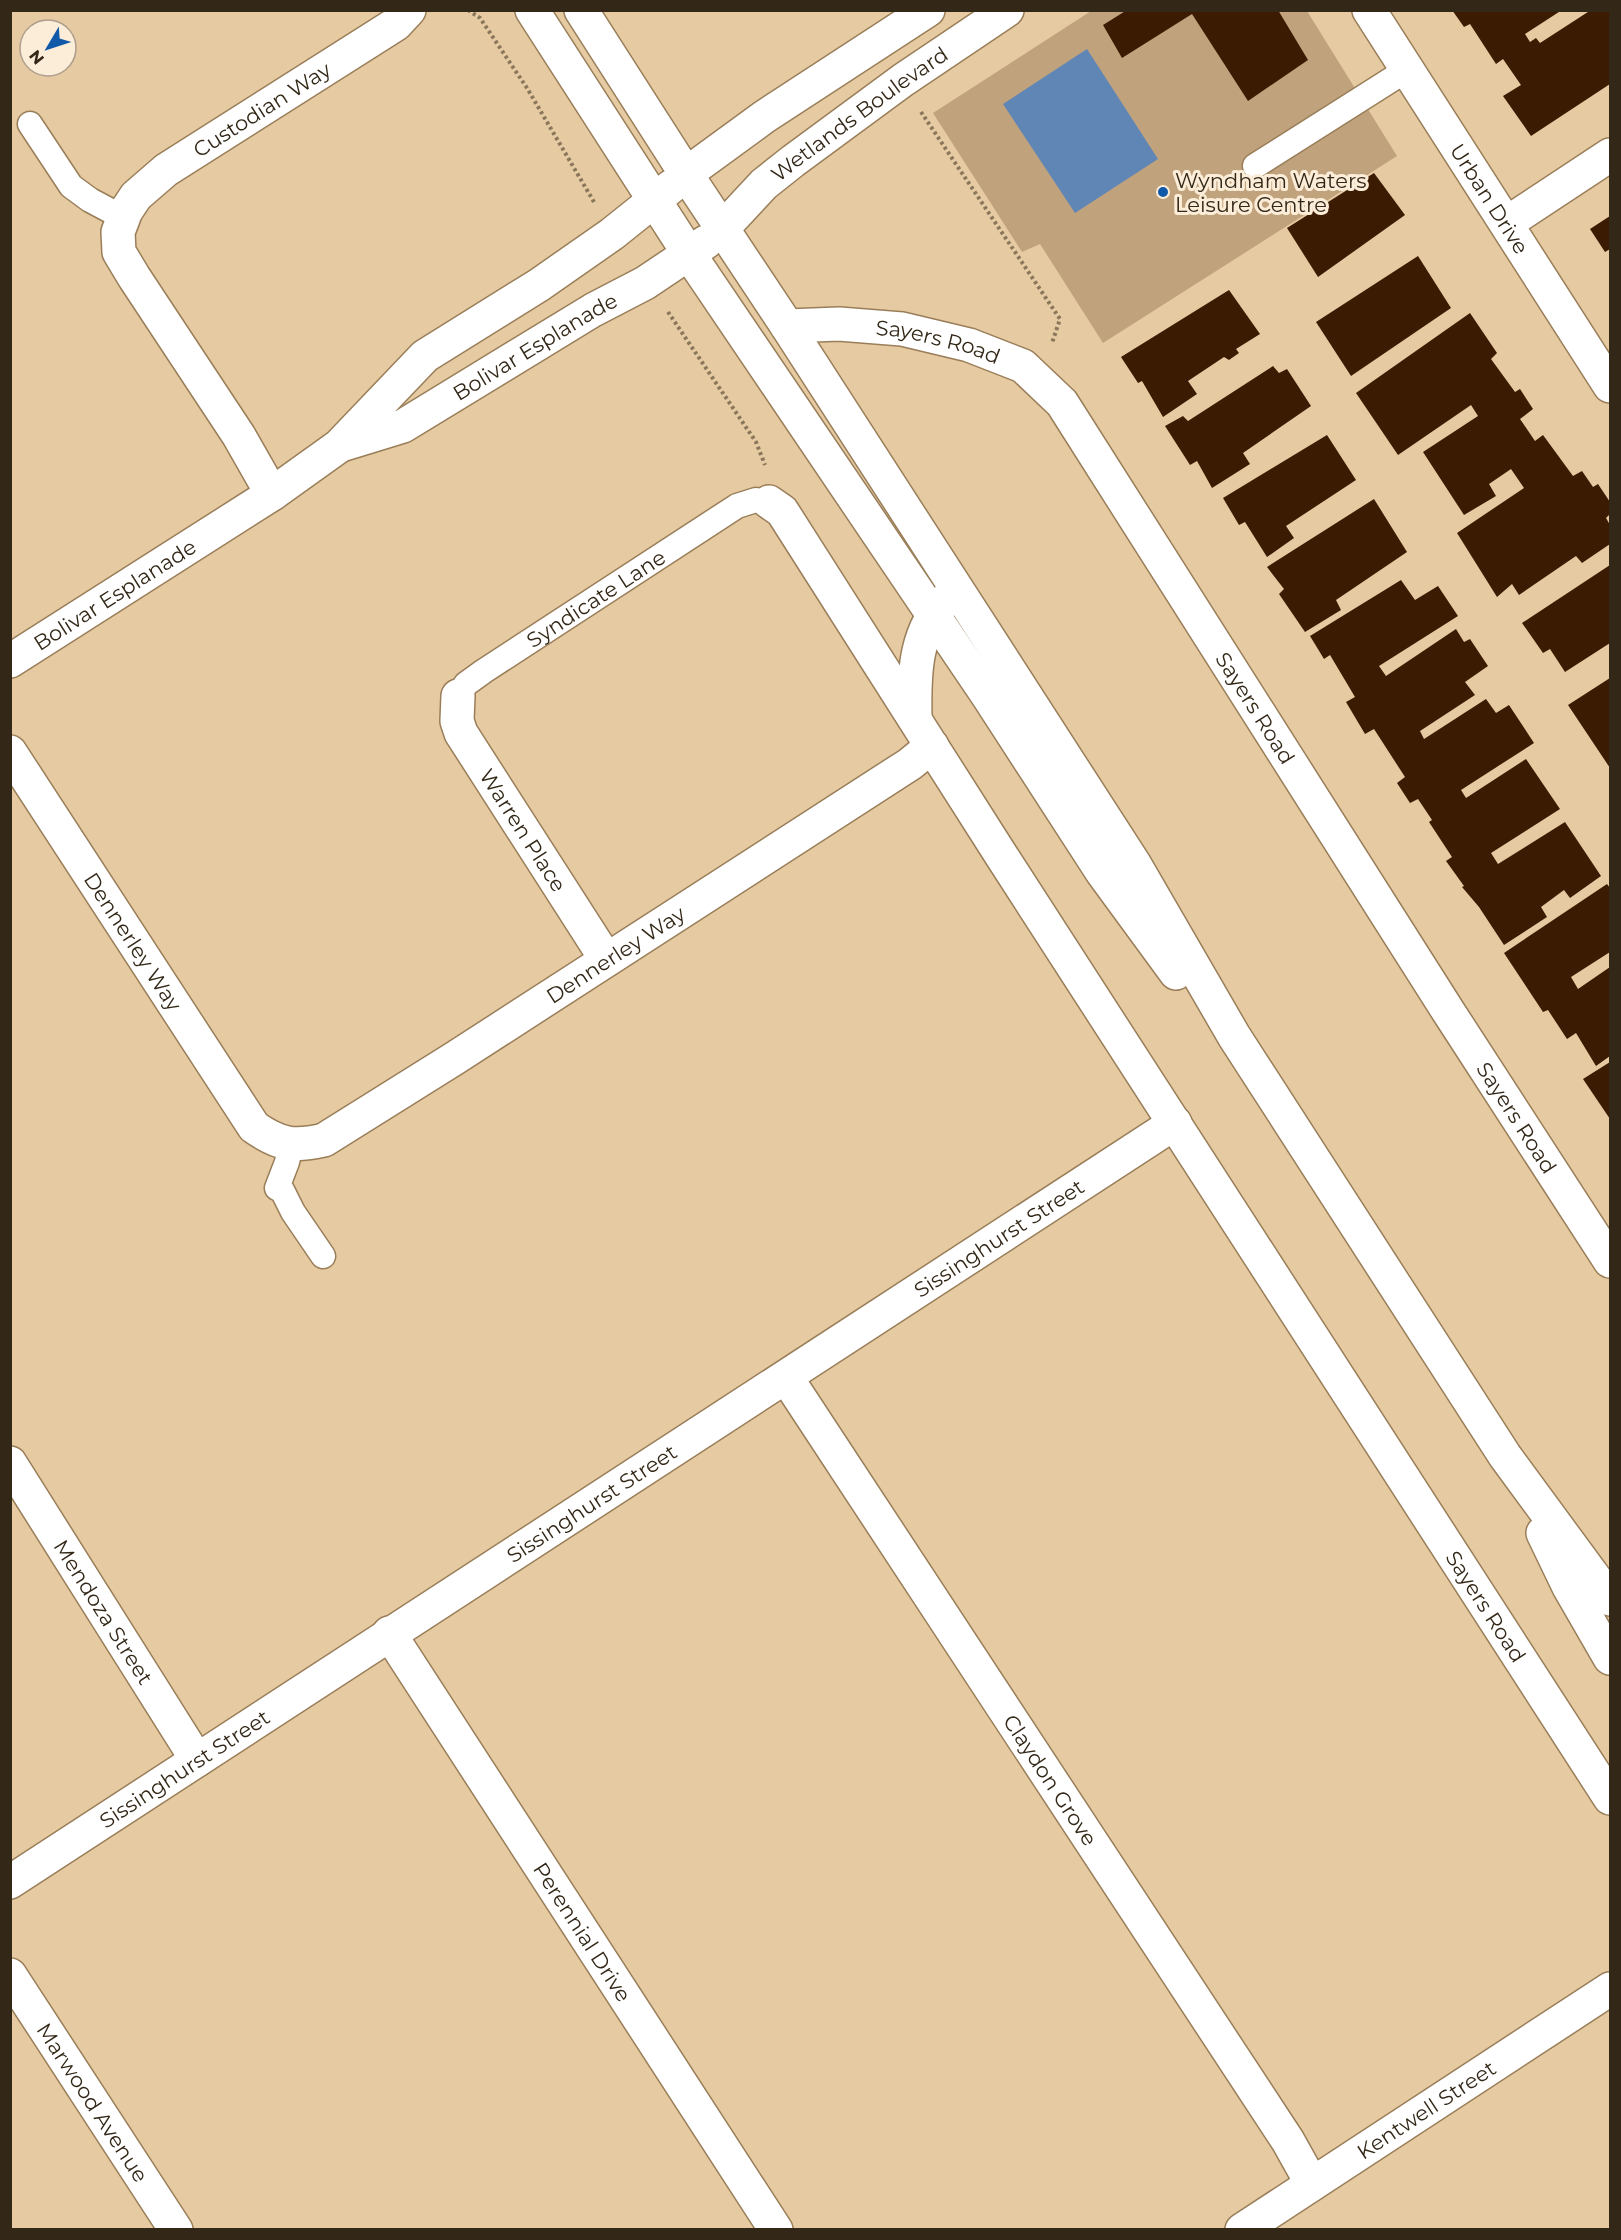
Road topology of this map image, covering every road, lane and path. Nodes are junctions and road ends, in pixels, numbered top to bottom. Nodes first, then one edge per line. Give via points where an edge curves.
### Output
1 (409, 10) edge
2 (532, 10) edge
3 (581, 10) edge
4 (927, 10) edge
5 (1007, 10) edge
6 (1369, 10) edge
7 (1408, 69) junction
8 (903, 80) junction
9 (30, 124) dead end
10 (1611, 155) edge
11 (1255, 166) dead end
12 (686, 174) junction
13 (655, 200) junction
14 (124, 218) junction
15 (1507, 223) junction
16 (722, 229) junction
17 (689, 254) junction
18 (787, 326) junction
19 (1039, 380) junction
20 (1611, 386) edge
21 (339, 446) junction
22 (272, 494) junction
23 (769, 502) joint
24 (737, 506) joint
25 (957, 590) junction
26 (934, 616) junction
27 (10, 661) edge
28 (458, 696) joint
29 (915, 718) junction
30 (932, 746) junction
31 (10, 752) edge
32 (606, 959) junction
33 (1234, 1036) junction
34 (1175, 1124) junction
35 (291, 1145) junction
36 (323, 1256) dead end
37 (1611, 1261) edge
38 (786, 1377) junction
39 (1505, 1456) junction
40 (10, 1463) edge
41 (1611, 1599) edge
42 (389, 1633) junction
43 (1611, 1658) edge
44 (197, 1760) junction
45 (1611, 1798) edge
46 (10, 1882) edge
47 (10, 1975) edge
48 (1611, 1989) edge
49 (1312, 2184) junction
50 (176, 2229) edge
51 (776, 2229) edge
52 (1242, 2229) edge

1 - 14 street, Custodian Way via 396,24 166,170 141,190
2 - 13 street
3 - 12 street
4 - 12 street via 764,117
5 - 8 street, Wetlands Boulevard
6 - 7 street, Urban Drive
7 - 11 lane
7 - 15 street, Urban Drive
8 - 16 street, Wetlands Boulevard via 764,184
8 - 19 path via 1060,320
9 - 14 lane via 71,186
10 - 15 street
12 - 13 street, Bolivar Esplanade
12 - 16 street
13 - 17 street
13 - 21 street, Bolivar Esplanade via 539,285 425,357
14 - 22 street, Custodian Way via 118,232 119,252 239,436
15 - 20 street, Urban Drive
16 - 17 street, Bolivar Esplanade
16 - 18 street
17 - 21 street, Bolivar Esplanade via 403,426
17 - 26 street
18 - 19 street, Sayers Road via 839,324 902,329 969,345 1023,366
18 - 25 street
19 - 37 street, Sayers Road via 1062,403
21 - 22 street, Bolivar Esplanade
22 - 27 street, Bolivar Esplanade
23 - 24 lane, Sayers Road via 756,500
23 - 29 street, Sayers Road via 782,511
24 - 28 lane, Syndicate Lane via 484,671 466,684
25 - 26 street via 940,604
25 - 33 street via 1135,865
26 - 29 street via 915,663
26 - 33 street via 1102,872 1184,984
28 - 32 street, Warren Place via 457,721 461,733
29 - 30 street, Sayers Road
30 - 32 street, Dennerley Way via 910,764
30 - 34 street, Sayers Road
31 - 35 street, Dennerley Way via 254,1127
32 - 35 street, Dennerley Way via 324,1140
33 - 39 street
34 - 38 street, Sissinghurst Street
34 - 45 street, Sayers Road
35 - 36 lane via 277,1188 282,1190
38 - 42 street, Sissinghurst Street
38 - 49 street, Claydon Grove via 1288,2141
39 - 41 street
39 - 43 street via 1569,1587
40 - 44 street, Mendoza Street
42 - 44 street, Sissinghurst Street
42 - 51 street, Perennial Drive
44 - 46 street, Sissinghurst Street
47 - 50 street, Marwood Avenue
48 - 49 street, Kentwell Street
49 - 52 street, Kentwell Street

